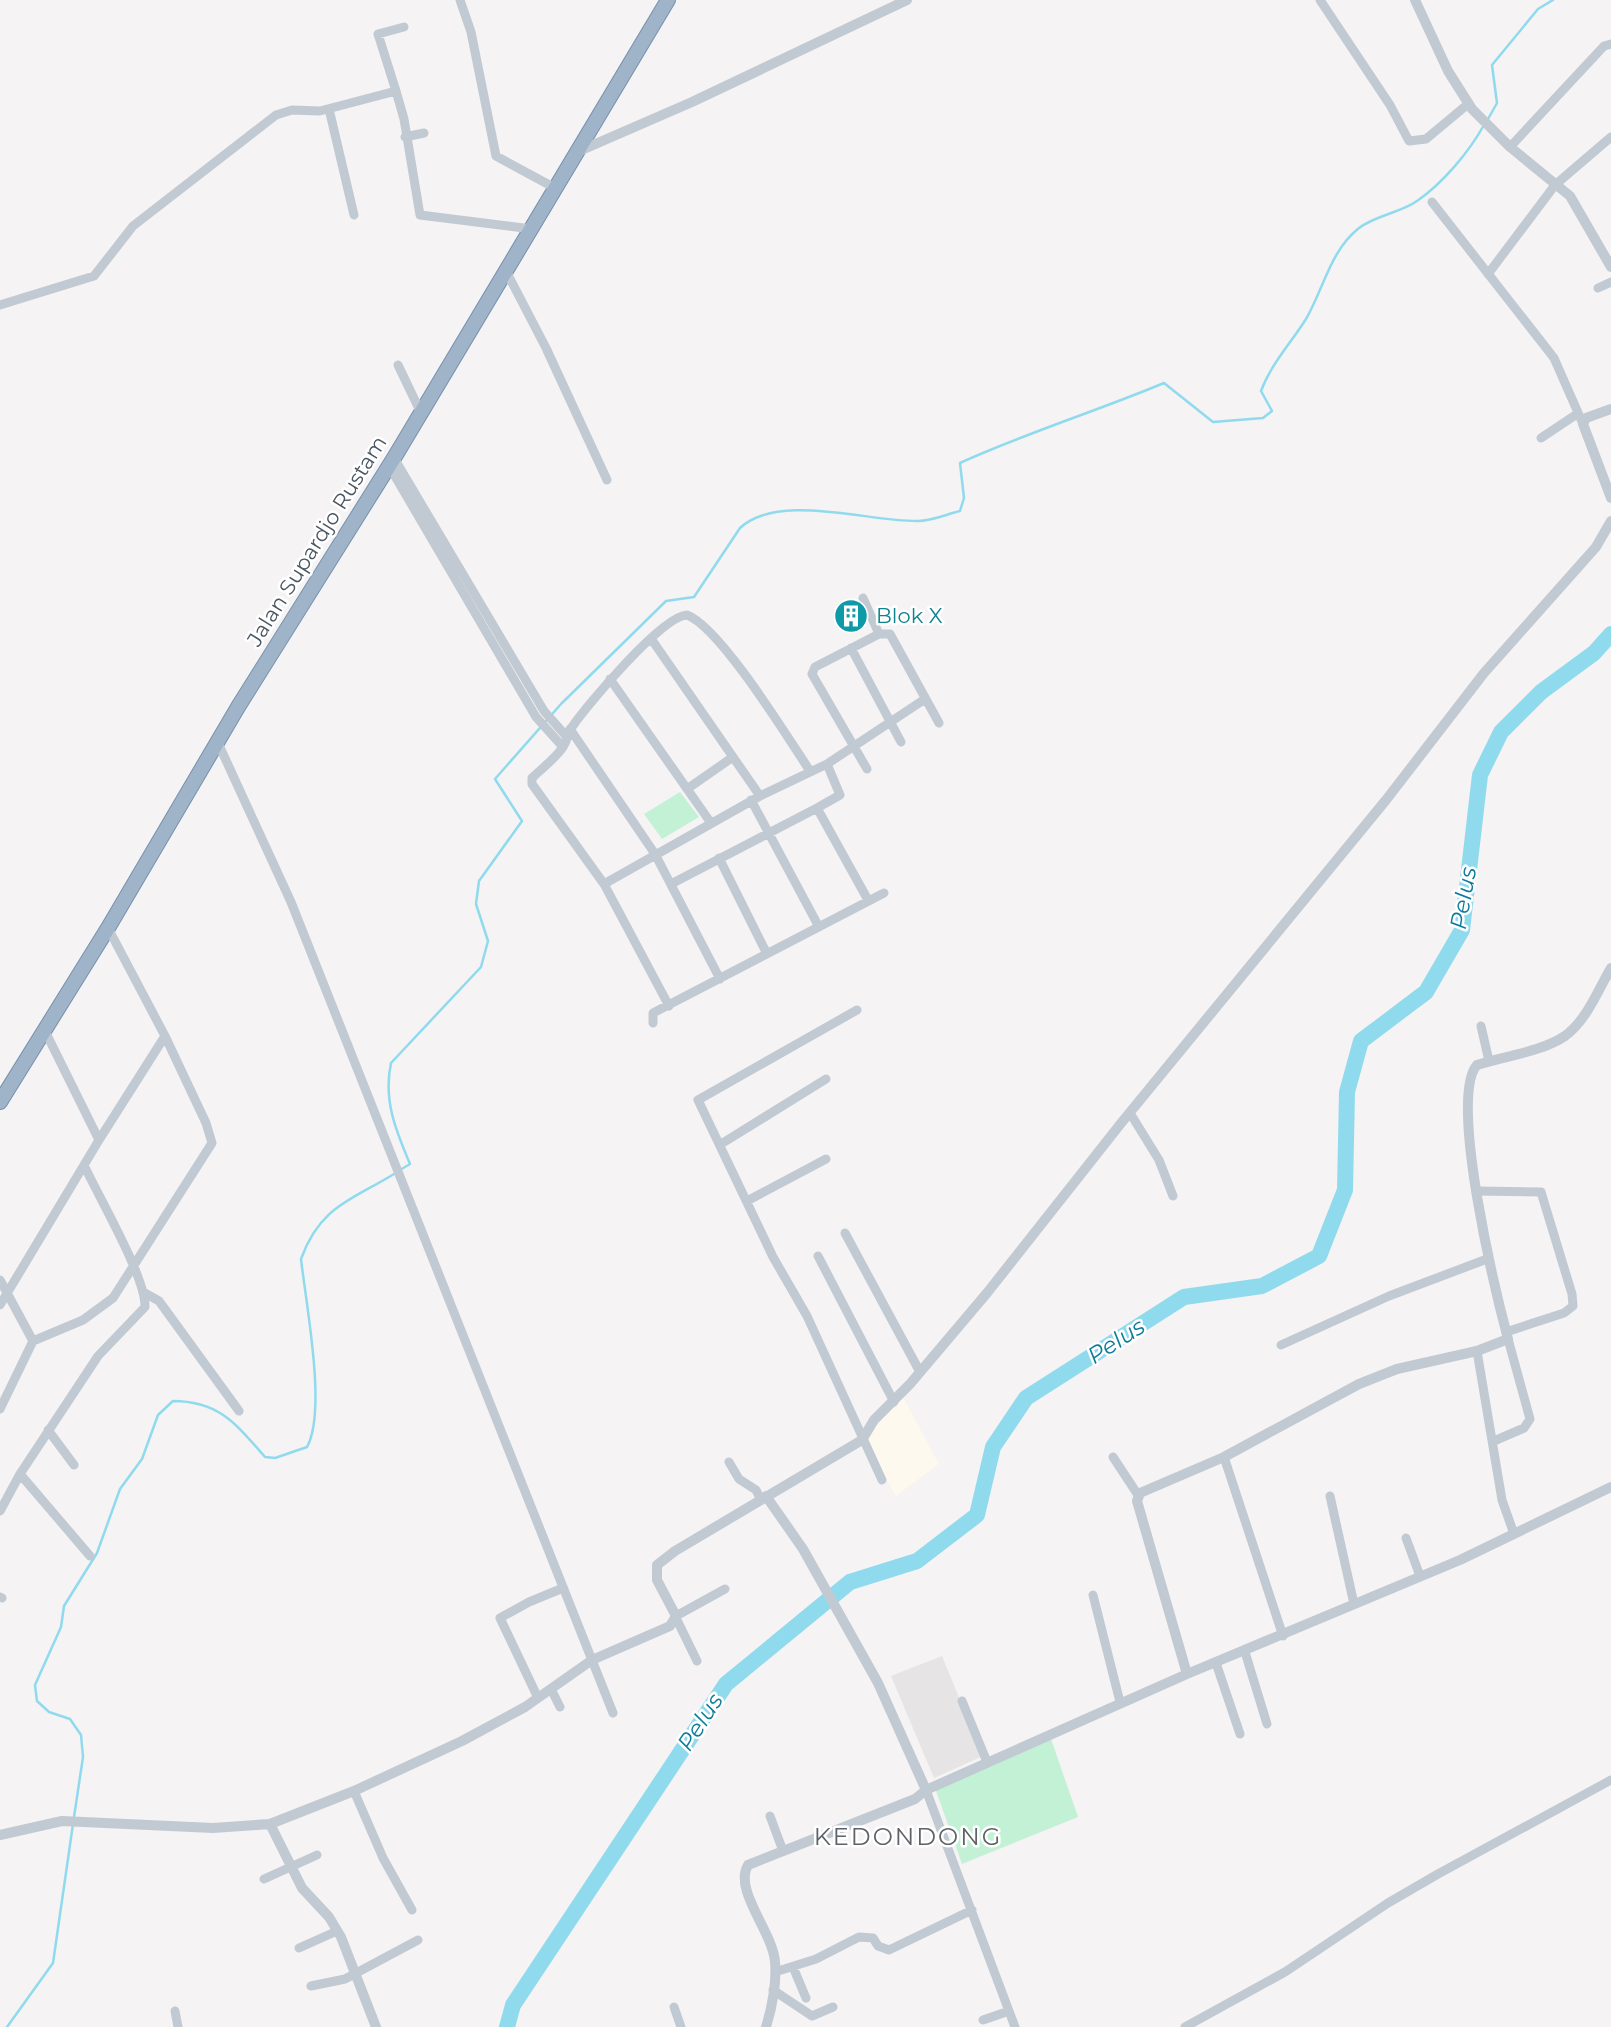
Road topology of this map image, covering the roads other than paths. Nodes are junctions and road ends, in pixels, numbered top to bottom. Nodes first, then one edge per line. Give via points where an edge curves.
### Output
1 (460, 0) edge
2 (668, 0) edge
3 (907, 0) edge
4 (1320, 0) edge
5 (1415, 0) edge
6 (404, 27) dead end
7 (1611, 44) edge
8 (396, 91) junction
9 (1468, 104) junction
10 (329, 109) junction
11 (424, 133) dead end
12 (405, 137) junction
13 (1611, 137) edge
14 (1510, 147) junction
15 (577, 152) junction
16 (1555, 185) junction
17 (555, 188) junction
18 (1432, 202) dead end
19 (354, 215) dead end
20 (532, 229) junction
21 (1611, 267) edge
22 (506, 271) junction
23 (1488, 274) junction
24 (1611, 282) edge
25 (1598, 288) dead end
26 (0, 305) edge
27 (398, 365) dead end
28 (1611, 408) edge
29 (421, 414) junction
30 (1580, 419) junction
31 (1541, 438) dead end
32 (391, 462) junction
33 (607, 480) dead end
34 (1611, 498) edge
35 (1611, 521) edge
36 (863, 598) dead end
37 (879, 634) junction
38 (652, 640) junction
39 (851, 648) junction
40 (610, 679) junction
41 (925, 699) junction
42 (890, 720) junction
43 (939, 723) dead end
44 (548, 725) junction
45 (568, 733) junction
46 (901, 742) dead end
47 (218, 743) junction
48 (851, 745) junction
49 (564, 747) junction
50 (733, 757) junction
51 (827, 764) junction
52 (867, 769) dead end
53 (810, 771) junction
54 (687, 789) junction
55 (756, 798) junction
56 (817, 808) junction
57 (711, 823) junction
58 (769, 831) junction
59 (655, 854) junction
60 (719, 858) junction
61 (604, 884) junction
62 (671, 884) junction
63 (884, 892) dead end
64 (868, 900) junction
65 (819, 927) junction
66 (108, 928) junction
67 (767, 954) junction
68 (1611, 968) edge
69 (720, 979) junction
70 (669, 1006) junction
71 (857, 1010) dead end
72 (653, 1023) dead end
73 (1481, 1026) dead end
74 (45, 1031) junction
75 (165, 1036) junction
76 (1489, 1061) junction
77 (826, 1079) dead end
78 (0, 1102) edge
79 (1130, 1113) junction
80 (99, 1140) junction
81 (721, 1144) junction
82 (826, 1158) dead end
83 (83, 1166) junction
84 (1476, 1191) junction
85 (1173, 1196) dead end
86 (747, 1201) junction
87 (845, 1233) dead end
88 (818, 1256) dead end
89 (1487, 1259) junction
90 (133, 1268) junction
91 (0, 1279) edge
92 (143, 1292) junction
93 (8, 1293) junction
94 (0, 1306) edge
95 (1507, 1335) junction
96 (33, 1341) junction
97 (1281, 1345) dead end
98 (1477, 1351) junction
99 (920, 1372) junction
100 (894, 1402) junction
101 (0, 1409) edge
102 (239, 1411) dead end
103 (48, 1430) junction
104 (862, 1440) junction
105 (1494, 1441) junction
106 (1113, 1457) dead end
107 (1224, 1457) junction
108 (729, 1462) dead end
109 (74, 1465) dead end
110 (20, 1475) junction
111 (882, 1480) dead end
112 (1611, 1487) edge
113 (1138, 1495) junction
114 (1330, 1496) dead end
115 (763, 1498) junction
116 (0, 1511) edge
117 (1514, 1534) junction
118 (1406, 1538) dead end
119 (90, 1556) dead end
120 (1420, 1576) junction
121 (563, 1588) junction
122 (725, 1589) dead end
123 (1093, 1595) dead end
124 (1354, 1604) junction
125 (676, 1617) junction
126 (1283, 1636) junction
127 (1245, 1652) junction
128 (593, 1660) junction
129 (696, 1661) dead end
130 (1216, 1663) junction
131 (1187, 1674) junction
132 (551, 1689) junction
133 (538, 1698) junction
134 (962, 1701) dead end
135 (1120, 1702) junction
136 (561, 1707) dead end
137 (614, 1713) dead end
138 (1267, 1724) dead end
139 (1240, 1734) dead end
140 (987, 1762) junction
141 (1611, 1780) edge
142 (926, 1790) junction
143 (355, 1791) junction
144 (770, 1816) dead end
145 (270, 1824) junction
146 (0, 1835) edge
147 (783, 1851) junction
148 (317, 1855) dead end
149 (290, 1867) junction
150 (264, 1879) dead end
151 (412, 1910) dead end
152 (972, 1910) junction
153 (337, 1931) junction
154 (418, 1940) dead end
155 (299, 1948) dead end
156 (793, 1967) junction
157 (356, 1972) junction
158 (775, 1972) junction
159 (311, 1986) dead end
160 (773, 1990) junction
161 (806, 1998) dead end
162 (674, 2007) dead end
163 (833, 2007) dead end
164 (175, 2011) dead end
165 (1009, 2011) junction
166 (984, 2020) dead end
167 (178, 2027) edge
168 (376, 2027) edge
169 (681, 2027) edge
170 (766, 2027) edge
171 (1015, 2027) edge
172 (1185, 2027) edge

1 - 17 street via 471,32 496,156
2 - 15 highway, Jalan Supardjo Rustam
3 - 15 street
4 - 9 street via 1390,104 1409,141 1426,139
5 - 9 street
6 - 8 street via 378,34
7 - 14 street
8 - 10 street
8 - 12 street
9 - 14 street
10 - 19 street
10 - 26 street via 276,115 133,226 94,276
11 - 12 street
12 - 20 street via 418,211 423,217
13 - 16 street
14 - 16 street
15 - 17 highway, Jalan Supardjo Rustam
16 - 21 street via 1570,196
16 - 23 street
17 - 20 highway, Jalan Supardjo Rustam
18 - 23 street
20 - 22 highway, Jalan Supardjo Rustam
22 - 29 highway, Jalan Supardjo Rustam
22 - 33 street
23 - 30 street via 1553,358
24 - 25 street
27 - 29 street
28 - 30 street
29 - 32 highway, Jalan Supardjo Rustam
30 - 31 street
30 - 34 street
32 - 44 street
32 - 47 highway, Jalan Supardjo Rustam
35 - 79 street via 1596,547 1484,673 1387,800
36 - 37 street
37 - 39 street
37 - 41 street via 893,636
38 - 40 street
38 - 50 street
38 - 53 street via 679,615 702,622 760,696
39 - 42 street
39 - 48 street via 812,670
40 - 45 street
40 - 54 street
41 - 42 street
41 - 43 street
42 - 46 street
42 - 48 street
44 - 45 street
44 - 49 street
45 - 49 street
45 - 59 street
47 - 66 highway, Jalan Supardjo Rustam
47 - 121 street via 291,902
48 - 51 street
48 - 52 street
49 - 61 street via 533,776 532,784
50 - 54 street
50 - 55 street
51 - 53 street
51 - 56 street via 840,794
53 - 55 street
54 - 57 street
55 - 57 street
55 - 58 street
56 - 58 street
56 - 64 street
57 - 59 street
58 - 60 street
58 - 65 street
59 - 61 street
59 - 62 street
60 - 62 street
60 - 67 street
61 - 70 street
62 - 69 street
63 - 64 street
64 - 65 street
65 - 67 street
66 - 74 highway, Jalan Supardjo Rustam
66 - 75 street
67 - 69 street
68 - 76 street via 1566,1035
69 - 70 street
70 - 72 street via 653,1013
71 - 81 street via 698,1100
73 - 76 street
74 - 78 highway, Jalan Supardjo Rustam
74 - 80 street
75 - 80 street
75 - 90 street via 212,1143
76 - 84 street via 1475,1067 1468,1083
77 - 81 street
79 - 85 street via 1159,1160
79 - 99 street
80 - 83 street
81 - 86 street
82 - 86 street
83 - 90 street
83 - 93 street
84 - 89 street
84 - 95 street via 1541,1192 1572,1294 1573,1306 1564,1312
86 - 104 street via 807,1316
87 - 99 street
88 - 100 street
89 - 95 street
89 - 97 street via 1389,1296
90 - 92 street
90 - 96 street via 102,1309
91 - 93 street
92 - 102 street via 159,1301
92 - 103 street via 145,1307 98,1356
93 - 94 street
93 - 96 street
95 - 98 street
95 - 105 street via 1530,1419 1524,1427
96 - 101 street
98 - 105 street
98 - 107 street via 1397,1369 1359,1384
99 - 100 street
100 - 104 street via 874,1420
103 - 109 street
103 - 110 street
104 - 111 street
104 - 115 street
105 - 117 street via 1502,1500
106 - 113 street
107 - 113 street
107 - 126 street
108 - 115 street via 739,1479
110 - 116 street
110 - 119 street
112 - 117 street
113 - 131 street
114 - 124 street
115 - 125 street via 657,1564 657,1580
115 - 142 street via 818,1576 878,1684
117 - 120 street
118 - 120 street
120 - 124 street
121 - 128 street
121 - 133 street via 500,1618
122 - 125 street
123 - 135 street
124 - 126 street
125 - 128 street via 670,1626
125 - 129 street
126 - 127 street
127 - 130 street
127 - 138 street
128 - 132 street
128 - 137 street
130 - 131 street
130 - 139 street
131 - 135 street
132 - 133 street
132 - 136 street
133 - 143 street via 462,1741
134 - 140 street
135 - 140 street
140 - 142 street
141 - 172 street via 1438,1874 1285,1972
142 - 147 street via 915,1799
142 - 152 street
143 - 145 street
143 - 151 street via 383,1858
144 - 147 street
145 - 146 street via 213,1828 62,1821
145 - 149 street
147 - 158 street via 748,1865 743,1874 773,1950
148 - 149 street
149 - 150 street
149 - 153 street
152 - 156 street via 889,1950 873,1938 863,1937
152 - 165 street
153 - 155 street
153 - 157 street
154 - 157 street
156 - 158 street
156 - 161 street
157 - 159 street
157 - 168 street
158 - 160 street
160 - 163 street via 812,2016
160 - 170 street
162 - 169 street
164 - 167 street
165 - 166 street
165 - 171 street

